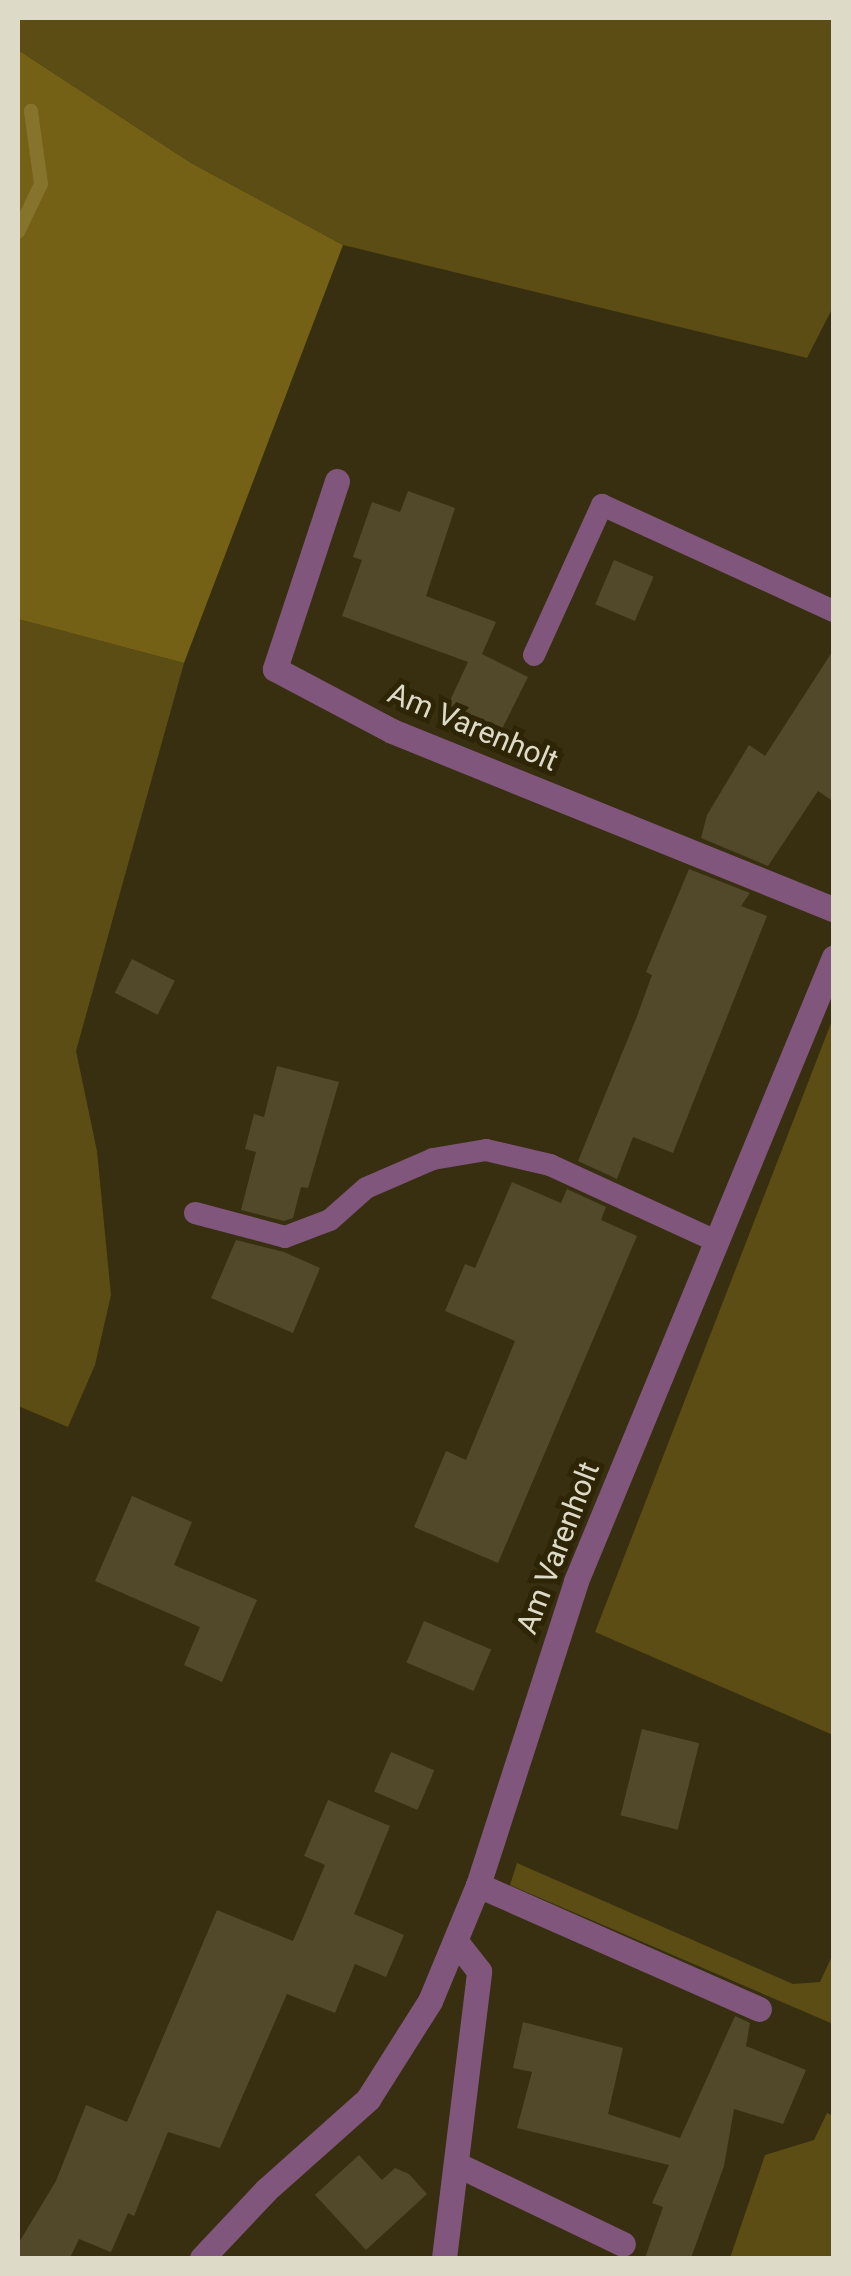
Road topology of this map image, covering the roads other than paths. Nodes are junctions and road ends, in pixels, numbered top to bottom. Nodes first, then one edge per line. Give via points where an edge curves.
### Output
1 (337, 481) dead end
2 (834, 611) edge
3 (534, 655) dead end
4 (834, 910) edge
5 (834, 956) edge
6 (195, 1212) dead end
7 (716, 1241) junction
8 (478, 1885) junction
9 (457, 1943) junction
10 (759, 2010) dead end
11 (456, 2164) junction
12 (623, 2244) dead end
13 (202, 2258) edge
14 (444, 2258) edge

1 - 4 street, Am Varenholt via 275,670 392,731
2 - 3 lane via 602,505
5 - 7 street, Am Varenholt
6 - 7 lane via 285,1236 330,1220 366,1188 432,1159 486,1150 550,1165
7 - 8 street, Am Varenholt via 576,1581
8 - 9 street, Am Varenholt
8 - 10 street
9 - 11 street via 479,1970
9 - 13 street, Am Varenholt via 430,2002 368,2098
11 - 12 street
11 - 14 street

